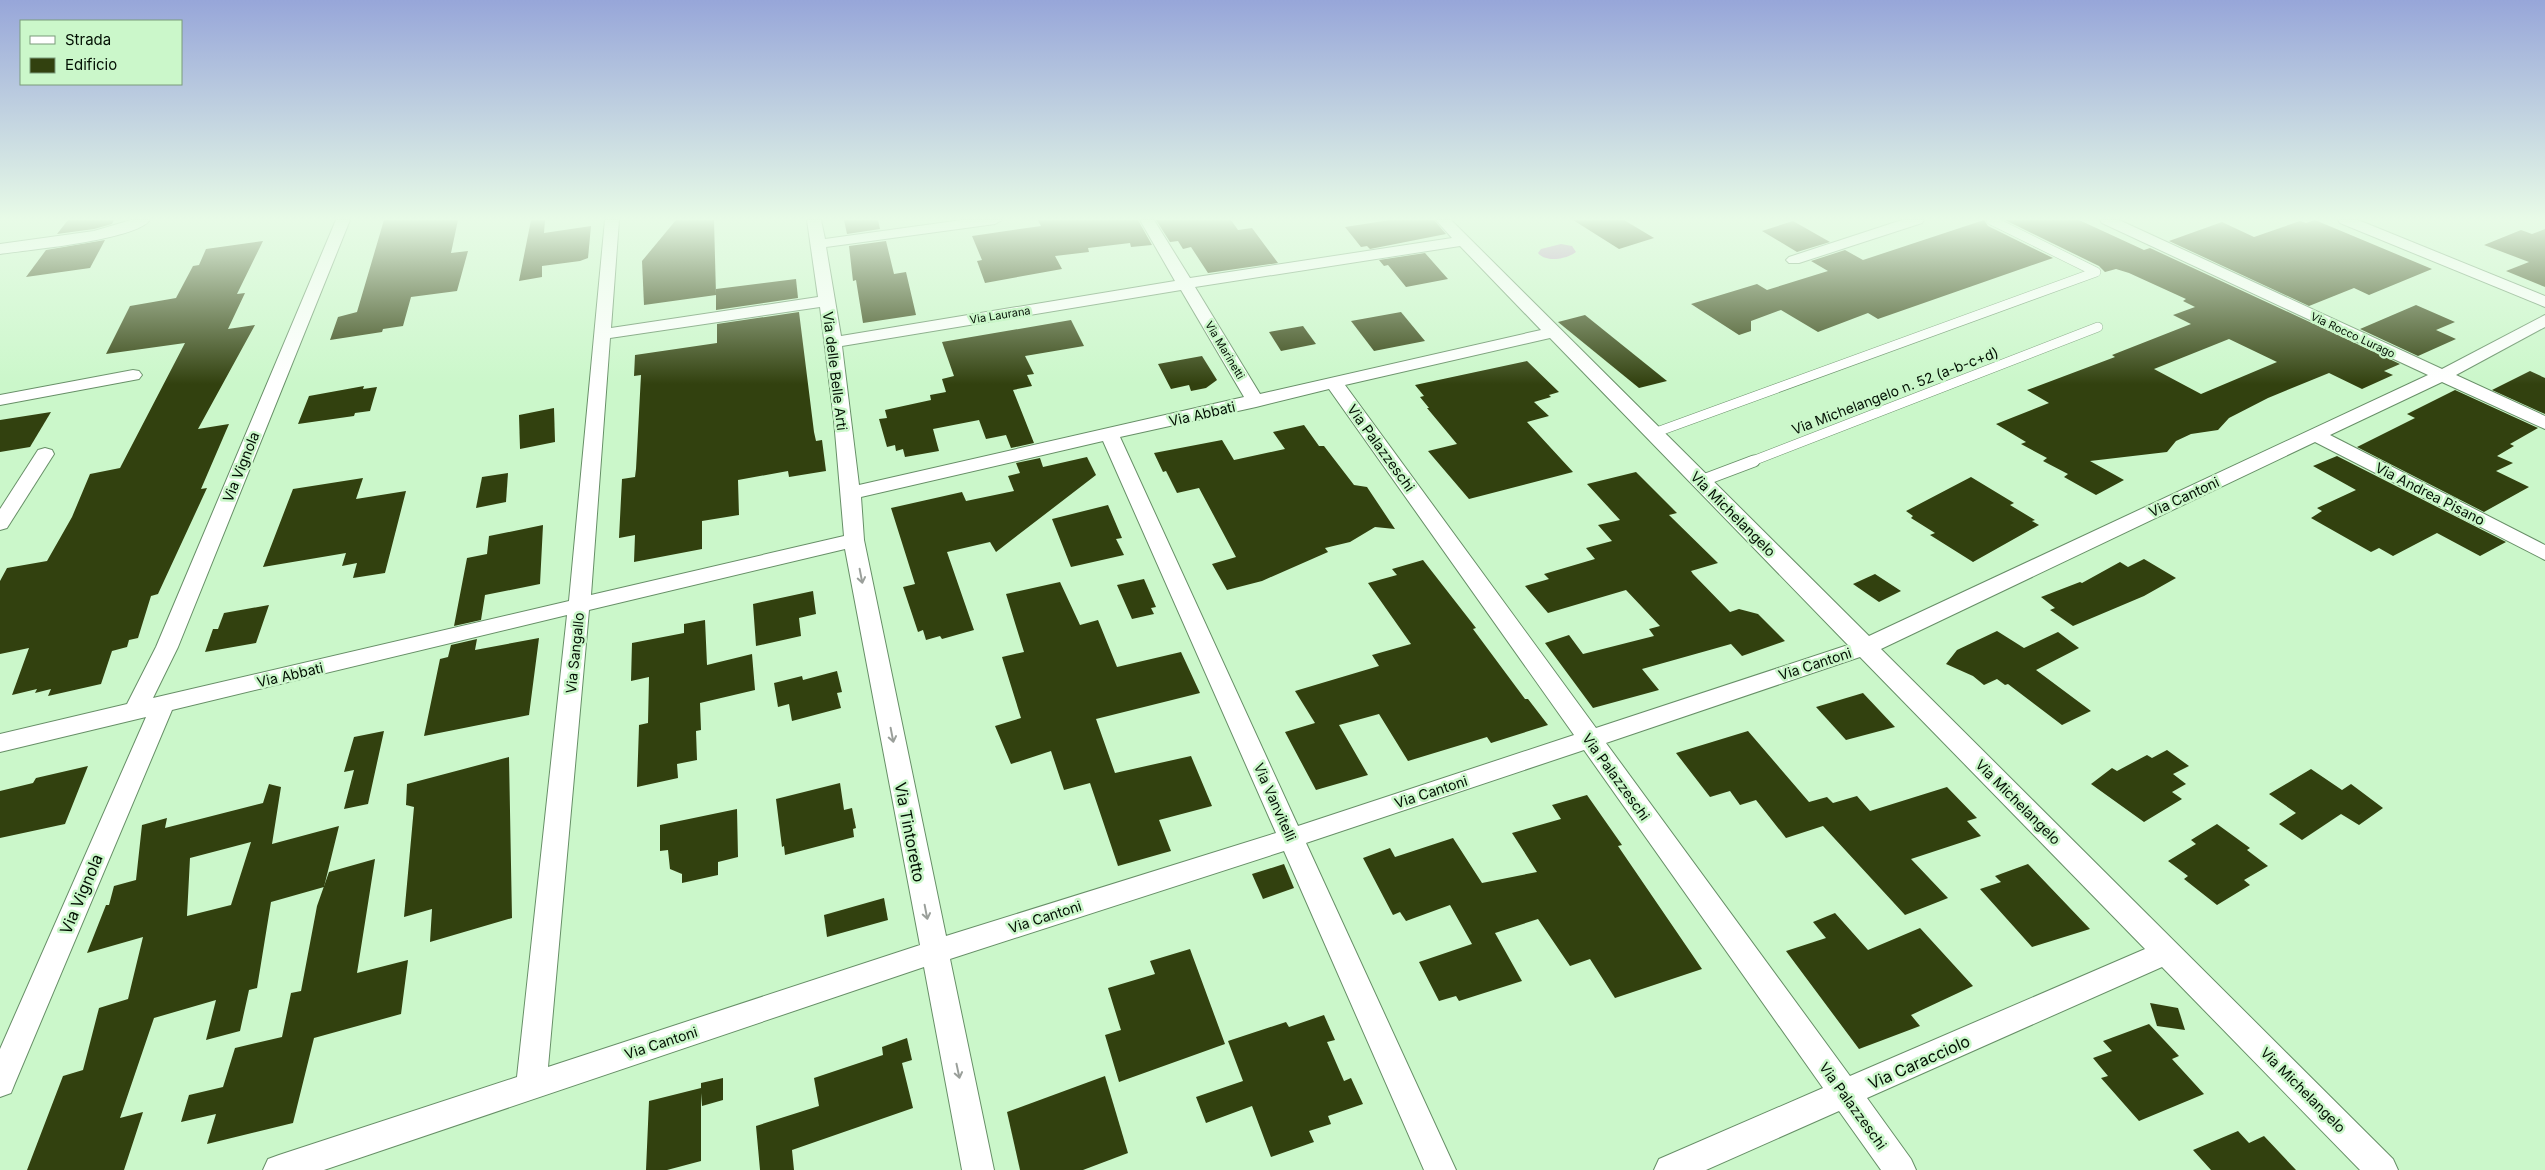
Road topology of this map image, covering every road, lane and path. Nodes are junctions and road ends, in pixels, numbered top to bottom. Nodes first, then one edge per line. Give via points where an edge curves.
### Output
1 (320, 275) edge
2 (607, 275) edge
3 (822, 275) edge
4 (1179, 275) edge
5 (1247, 275) edge
6 (1497, 275) edge
7 (2089, 275) edge
8 (2224, 275) edge
9 (2478, 275) edge
10 (1185, 284) junction
11 (826, 301) junction
12 (2545, 302) edge
13 (2545, 320) edge
14 (2098, 327) dead end
15 (1554, 332) junction
16 (602, 334) junction
17 (832, 343) junction
18 (133, 375) dead end
19 (2441, 376) junction
20 (1334, 383) junction
21 (0, 400) edge
22 (1256, 402) junction
23 (2545, 423) edge
24 (1654, 433) junction
25 (1110, 434) junction
26 (2315, 435) junction
27 (45, 454) dead end
28 (1701, 481) junction
29 (851, 493) junction
30 (0, 524) edge
31 (854, 540) junction
32 (2545, 553) edge
33 (579, 606) junction
34 (1866, 647) junction
35 (163, 705) junction
36 (135, 711) junction
37 (1589, 739) junction
38 (0, 743) edge
39 (1292, 838) junction
40 (934, 952) junction
41 (2167, 952) junction
42 (0, 1083) edge
43 (531, 1086) junction
44 (1846, 1095) junction
45 (279, 1170) edge
46 (978, 1170) edge
47 (1440, 1170) edge
48 (1670, 1170) edge
49 (1900, 1170) edge
50 (2382, 1170) edge

1 - 36 street, Via Vignola via 167,647
2 - 16 street, Via Sangallo
3 - 11 street, Via delle Belle Arti
4 - 10 street, Via Marinetti
5 - 10 street, Via Laurana
6 - 15 street, Via Michelangelo
7 - 24 lane
8 - 19 street, Via Rocco Lurago
9 - 12 street
10 - 17 street, Via Laurana
10 - 22 street, Via Marinetti
11 - 16 street
11 - 17 street, Via delle Belle Arti
13 - 19 street, Via Cantoni
14 - 28 lane, Via Michelangelo n. 52 (a-b-c+d)
15 - 20 street, Via Abbati
15 - 24 street, Via Michelangelo
16 - 33 street, Via Sangallo
17 - 29 street, Via delle Belle Arti
18 - 21 street
19 - 23 street, Via Rocco Lurago
19 - 26 street, Via Cantoni
20 - 22 street, Via Abbati
20 - 37 street, Via Palazzeschi
22 - 25 street, Via Abbati
24 - 28 street, Via Michelangelo
25 - 29 street, Via Abbati
25 - 39 street, Via Vanvitelli
26 - 32 street, Via Andrea Pisano
26 - 34 street, Via Cantoni
27 - 30 street
28 - 34 street, Via Michelangelo
29 - 31 street, Via Tintoretto
31 - 33 street, Via Abbati
31 -> 40 street, Via Tintoretto
33 - 35 street, Via Abbati
33 - 43 street, Via Sangallo
34 - 37 street, Via Cantoni
34 - 41 street, Via Michelangelo
35 - 36 street, Via Abbati
35 - 42 street, Via Vignola
36 - 38 street, Via Abbati
37 - 39 street, Via Cantoni
37 - 44 street, Via Palazzeschi
39 - 40 street, Via Cantoni
39 - 47 street, Via Vanvitelli
40 - 43 street, Via Cantoni
40 -> 46 street, Via Tintoretto
41 - 44 street, Via Caracciolo
41 - 50 street, Via Michelangelo
43 - 45 street, Via Cantoni
44 - 48 street, Via Caracciolo
44 - 49 street, Via Palazzeschi

